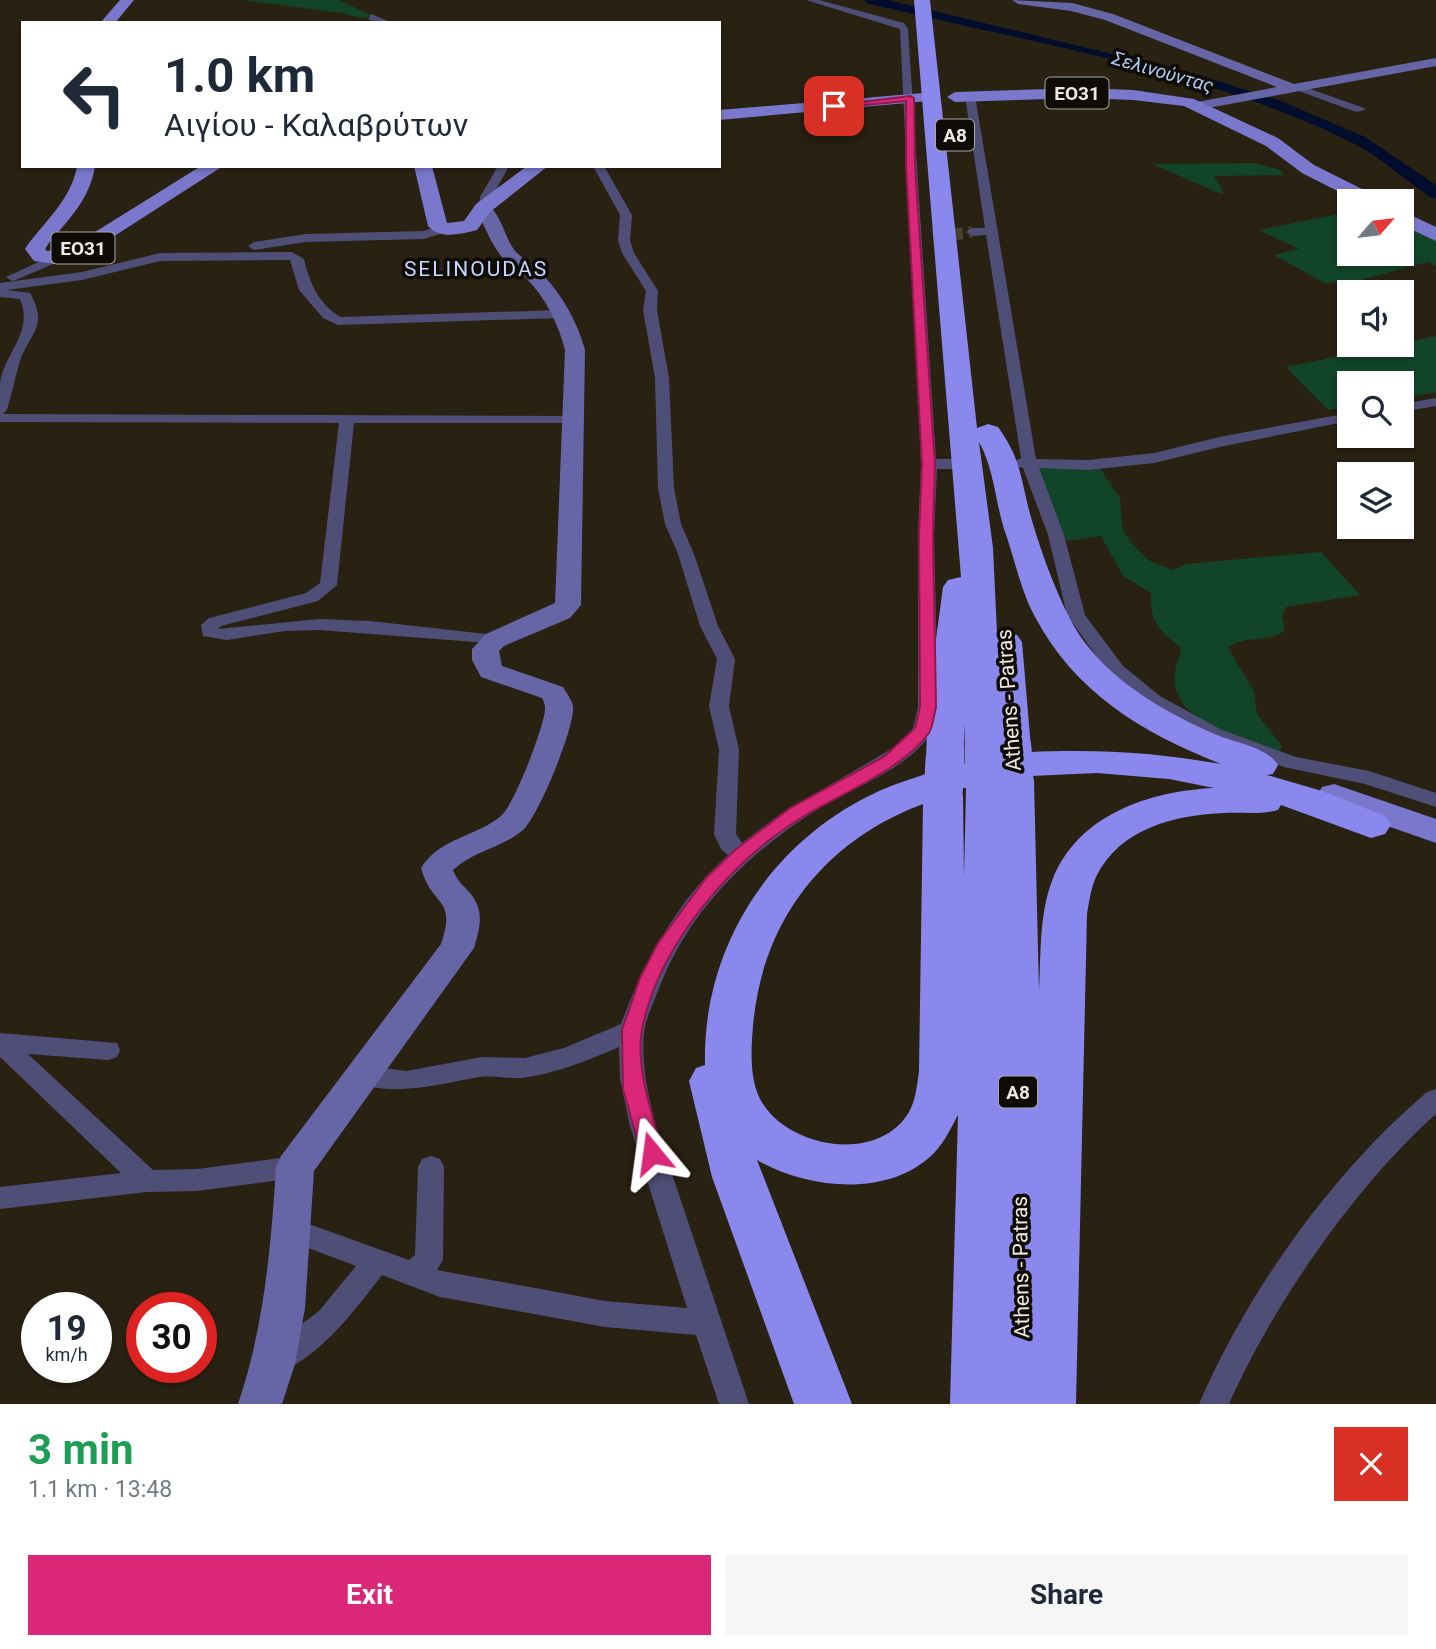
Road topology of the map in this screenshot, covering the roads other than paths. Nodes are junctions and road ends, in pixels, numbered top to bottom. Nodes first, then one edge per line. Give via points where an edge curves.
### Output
1 (127, 0) edge
2 (810, 0) edge
3 (922, 0) edge
4 (938, 0) edge
5 (1018, 0) edge
6 (371, 17) dead end
7 (109, 21) edge
8 (380, 21) edge
9 (936, 28) junction
10 (1436, 62) edge
11 (1292, 89) junction
12 (917, 98) junction
13 (959, 103) junction
14 (1197, 106) junction
15 (1360, 110) dead end
16 (721, 115) edge
17 (86, 168) edge
18 (211, 168) edge
19 (424, 168) edge
20 (503, 168) edge
21 (536, 168) edge
22 (599, 168) edge
23 (1347, 189) edge
24 (483, 208) junction
25 (964, 209) dead end
26 (1414, 223) edge
27 (443, 229) junction
28 (991, 231) junction
29 (972, 232) tunnel mouth
30 (1436, 235) edge
31 (933, 237) tunnel mouth
32 (916, 239) junction
33 (160, 257) junction
34 (56, 258) junction
35 (971, 260) dead end
36 (0, 285) edge
37 (0, 292) edge
38 (975, 295) dead end
39 (561, 314) junction
40 (1436, 402) edge
41 (1414, 406) edge
42 (0, 410) edge
43 (0, 418) edge
44 (572, 419) junction
45 (1337, 419) edge
46 (347, 421) junction
47 (988, 433) junction
48 (1008, 463) dead end
49 (1029, 463) junction
50 (929, 464) junction
51 (956, 464) dead end
52 (495, 640) junction
53 (981, 770) junction
54 (1334, 795) junction
55 (1436, 800) edge
56 (1371, 825) junction
57 (1436, 831) edge
58 (1436, 849) edge
59 (742, 854) junction
60 (632, 1030) junction
61 (0, 1042) edge
62 (107, 1050) dead end
63 (360, 1075) junction
64 (1436, 1099) edge
65 (295, 1167) junction
66 (430, 1167) dead end
67 (147, 1181) junction
68 (0, 1198) edge
69 (292, 1230) junction
70 (377, 1261) junction
71 (413, 1275) junction
72 (706, 1323) junction
73 (273, 1364) junction
74 (260, 1404) edge
75 (734, 1404) edge
76 (823, 1404) edge
77 (979, 1404) edge
78 (1022, 1404) edge
79 (1046, 1404) edge
80 (1214, 1404) edge

1 - 7 main road
2 - 12 street via 901,25
3 - 9 highway, Α8
4 - 9 highway, Α8
5 - 11 street via 1109,17
6 - 8 street
9 - 13 highway, Α8
9 - 53 highway, Α8 via 977,548 961,580 946,699
10 - 11 street
11 - 14 street
11 - 15 street
12 - 16 main road
12 - 32 street via 911,166
13 - 14 main road, ΕΟ31 via 1115,94
13 - 28 street
14 - 23 main road, ΕΟ31 via 1272,142 1308,169
17 - 34 main road, ΕΟ31 via 77,198 35,249 41,257
18 - 34 main road, ΕΟ31 via 78,251
19 - 27 main road via 438,226
20 - 24 street via 484,198
21 - 24 main road
22 - 59 street via 626,215 628,253 652,291 649,310 662,378 666,488 673,524 709,626 726,659 719,706 729,750 724,834
24 - 27 main road via 470,226
24 - 39 street via 504,248 537,280
25 - 35 highway
26 - 30 main road
27 - 33 street via 424,235 313,238 173,250
28 - 29 street
28 - 49 street
31 - 32 street
32 - 50 street
33 - 36 street via 82,276
33 - 39 street via 296,257 304,287 338,321
34 - 36 street
37 - 42 street via 25,296 32,310 28,339 14,358
38 - 47 highway, Athens - Patras / Α8
39 - 44 street via 575,352
40 - 41 street
43 - 46 street
44 - 46 street
44 - 52 street via 568,605
45 - 49 street via 1154,458
46 - 52 street via 328,585 312,597 215,622 209,632 224,635 313,624
47 - 53 highway, Athens - Patras / Α8
47 - 54 highway via 1004,461 1013,508 1049,612 1090,671 1169,727
48 - 49 street
49 - 55 street via 1056,535 1076,615 1116,670 1133,685 1183,719 1250,748
50 - 51 street
50 - 59 street via 928,707 922,730 890,760 797,812
52 - 63 street via 485,649 488,666 553,693 559,705 557,722 522,812 505,827 444,859 437,868 438,878 460,901 464,930 457,948
53 - 56 highway via 943,1072 940,1102 933,1120 903,1150 869,1162 832,1164 783,1151 748,1122 732,1085 730,1027 739,973 758,924 786,882 831,838 876,809 927,787 978,774 1030,764 1104,761 1180,767 1257,783
53 - 77 highway, Athens - Patras / Α8
53 - 78 highway, Athens - Patras / Α8
54 - 57 main road
54 - 76 highway via 1175,757 1105,751 1028,753 952,768 882,793 821,829 772,876 743,920 722,971 712,1027 714,1088 737,1177
56 - 58 main road
56 - 79 highway via 1275,803 1196,801 1128,821 1095,845 1077,868 1065,914
59 - 60 street via 712,882 665,948
60 - 63 street via 570,1056 508,1069 489,1066 381,1082
60 - 72 street via 634,1089
61 - 62 street
61 - 67 street
63 - 65 street
64 - 80 street via 1371,1161 1320,1224 1262,1314
65 - 67 street via 197,1180
65 - 69 street
66 - 71 street via 429,1260
67 - 68 street
69 - 70 street
69 - 73 street
70 - 71 street
70 - 73 street via 329,1320
71 - 72 street via 605,1314
72 - 75 street
73 - 74 street

